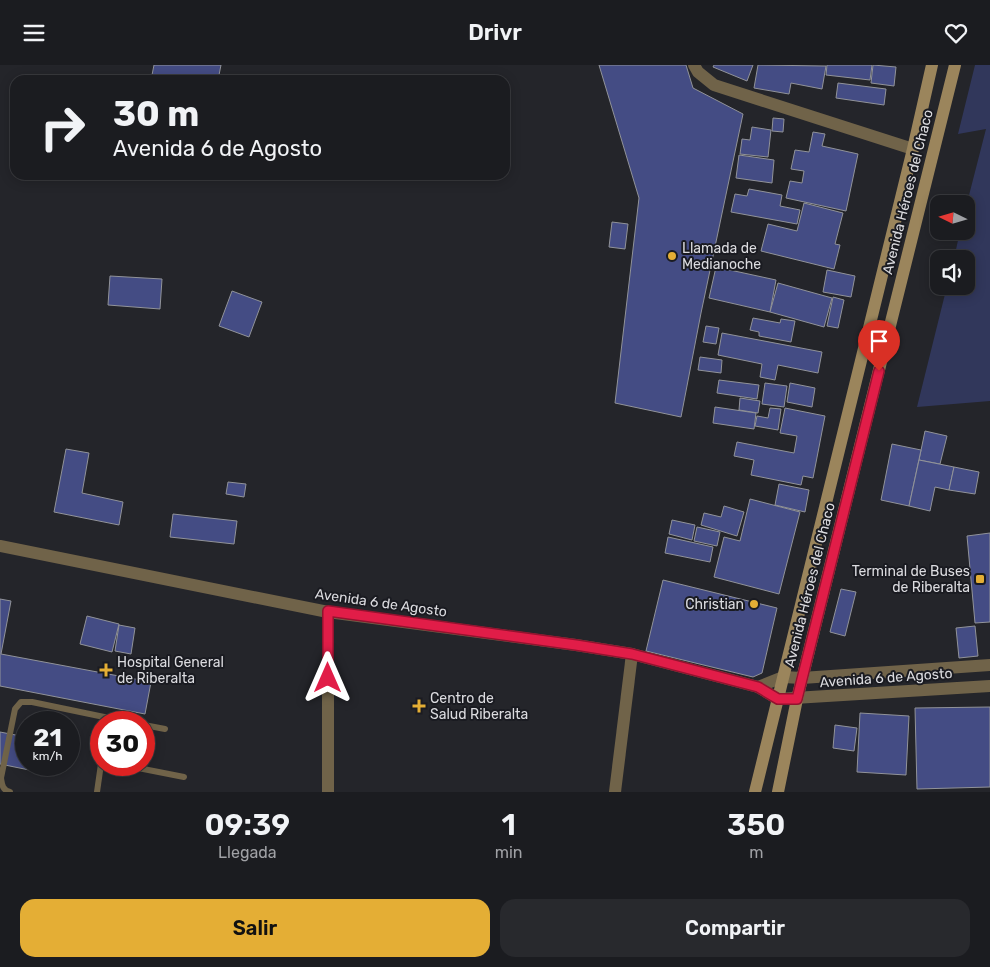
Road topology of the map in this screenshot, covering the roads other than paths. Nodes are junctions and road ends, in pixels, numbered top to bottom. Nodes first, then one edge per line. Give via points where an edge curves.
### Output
1 (694, 65) edge
2 (932, 65) edge
3 (955, 65) edge
4 (913, 149) junction
5 (0, 546) edge
6 (328, 611) junction
7 (632, 654) junction
8 (990, 665) edge
9 (783, 677) junction
10 (802, 678) junction
11 (990, 686) edge
12 (758, 687) junction
13 (778, 699) junction
14 (797, 699) junction
15 (90, 716) edge
16 (155, 727) edge
17 (165, 729) dead end
18 (155, 771) edge
19 (99, 776) edge
20 (184, 777) dead end
21 (10, 792) edge
22 (97, 792) edge
23 (328, 792) edge
24 (615, 792) edge
25 (755, 792) edge
26 (778, 792) edge

1 - 4 street via 714,85
2 - 4 main road, Avenida Héroes del Chaco
3 - 10 main road, Avenida Héroes del Chaco
4 - 9 main road, Avenida Héroes del Chaco
5 - 6 street, Avenida 6 de Agosto
6 - 7 street, Avenida 6 de Agosto
6 - 23 street
7 - 12 street, Avenida 6 de Agosto
7 - 24 street
8 - 10 street, Avenida 6 de Agosto
9 - 10 street, Avenida 6 de Agosto
9 - 12 street, Avenida 6 de Agosto
9 - 13 main road, Avenida Héroes del Chaco
10 - 14 main road, Avenida Héroes del Chaco
11 - 14 street, Avenida 6 de Agosto
12 - 13 street, Avenida 6 de Agosto
13 - 14 street, Avenida 6 de Agosto
13 - 25 main road, Avenida Héroes del Chaco
14 - 26 main road, Avenida Héroes del Chaco
15 - 21 lane via 21,702 15,709 1,778 2,786
16 - 17 lane
18 - 20 lane
19 - 22 lane

